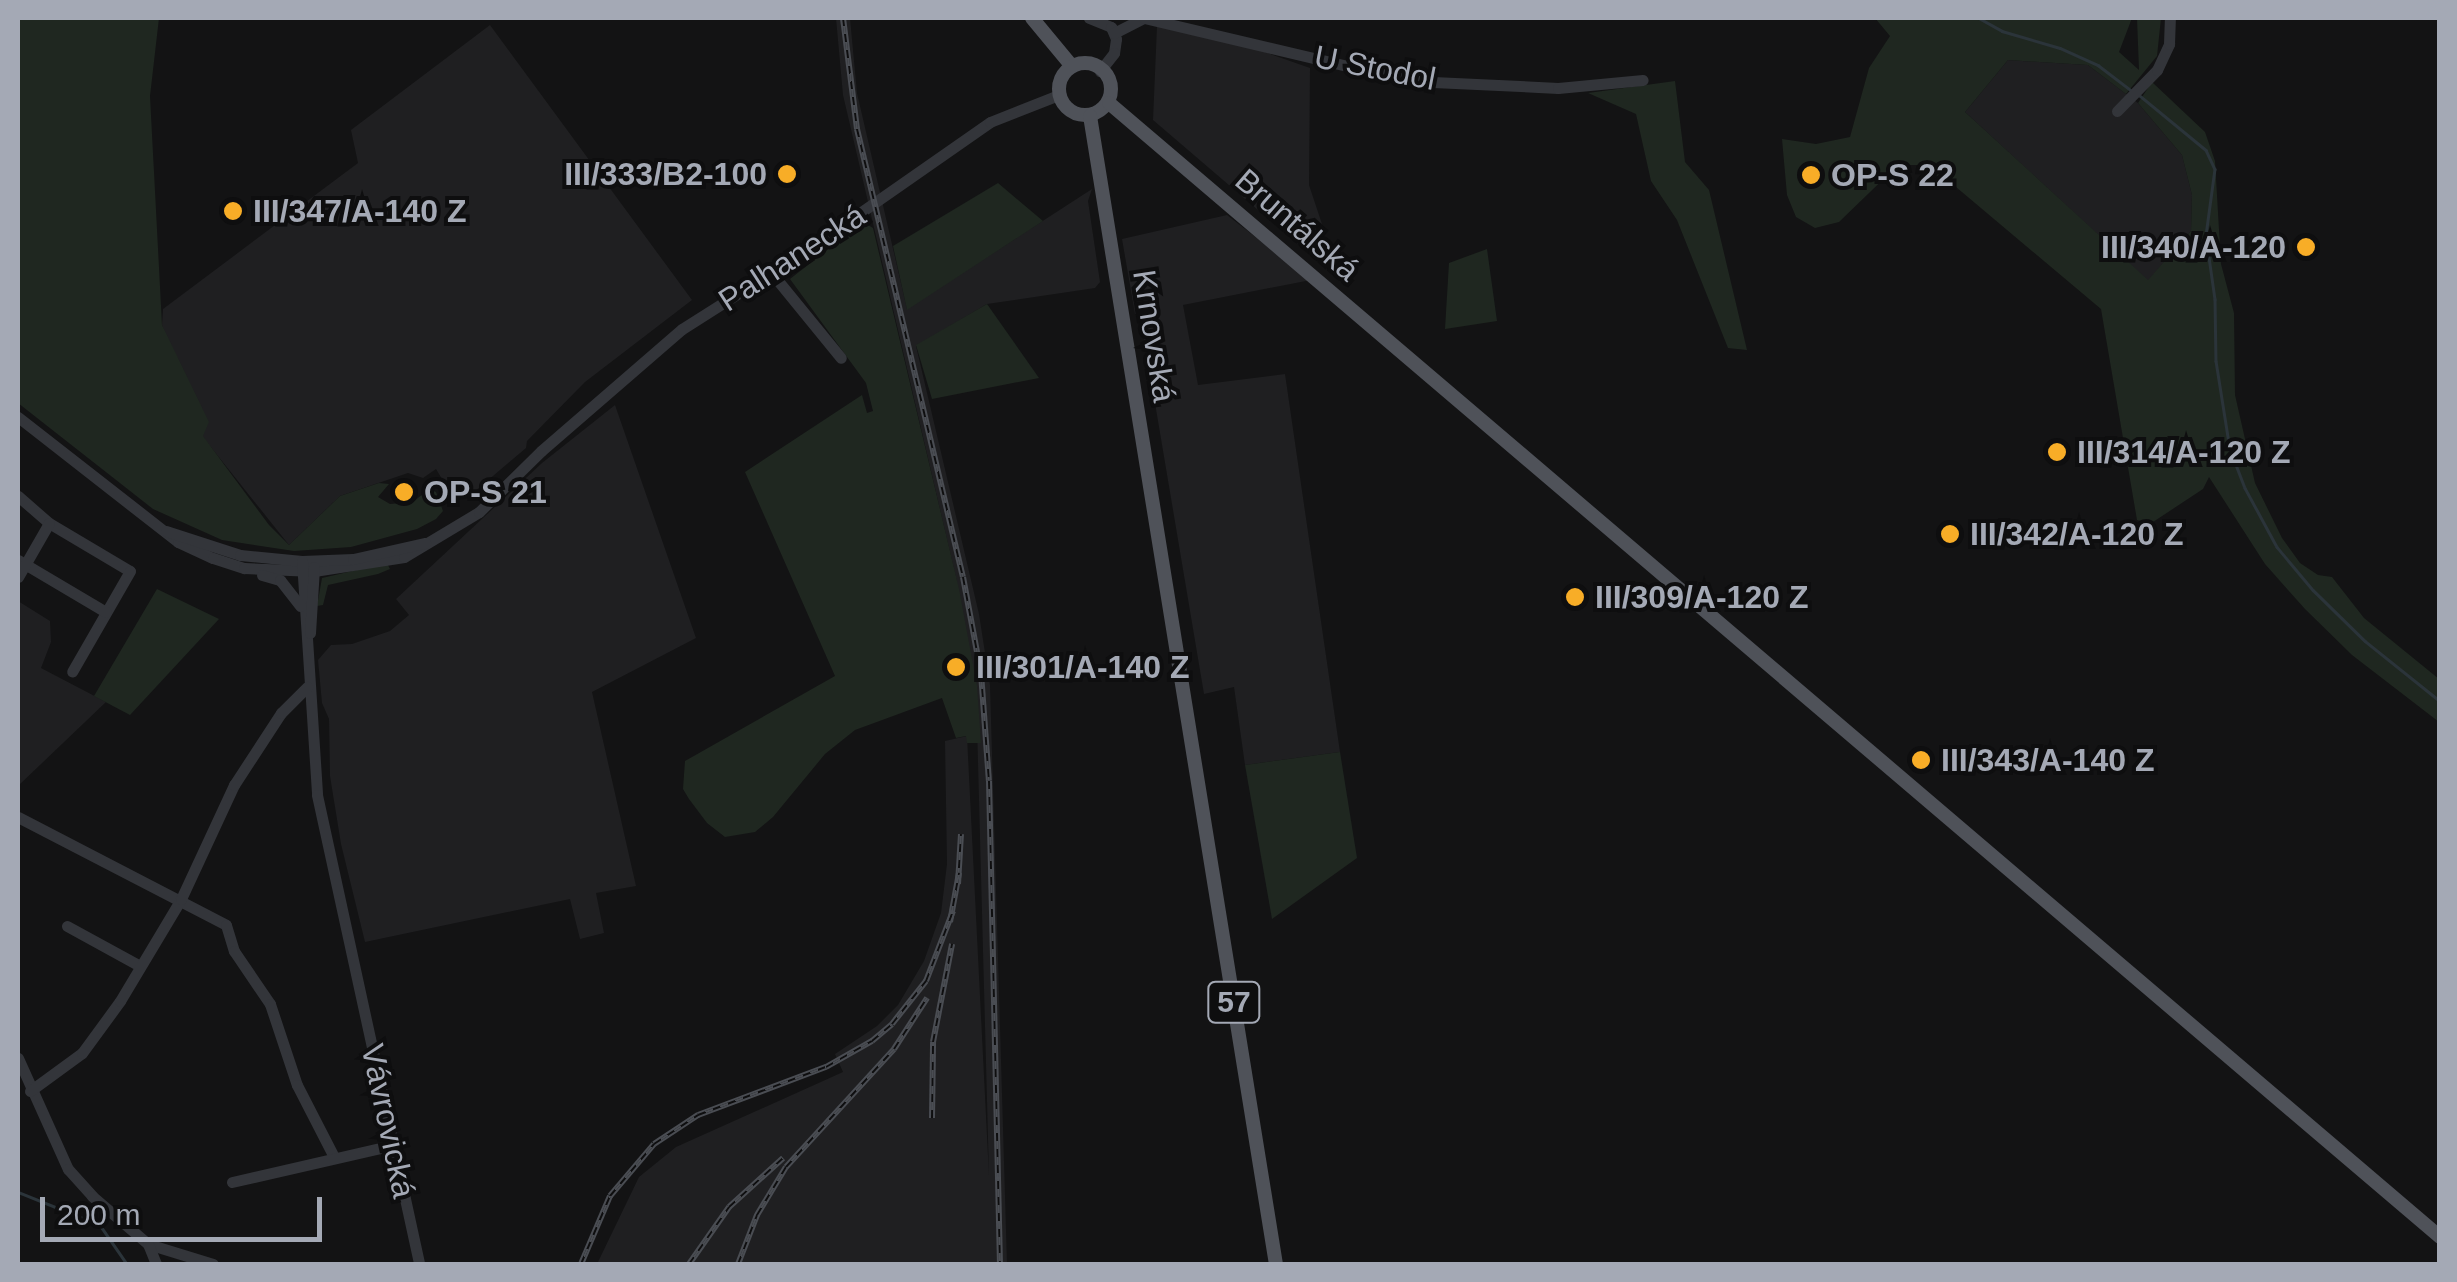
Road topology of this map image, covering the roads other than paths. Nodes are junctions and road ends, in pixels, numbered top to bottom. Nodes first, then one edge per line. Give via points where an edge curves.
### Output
1 (1032, 18) edge
2 (1088, 18) edge
3 (2170, 18) edge
4 (1114, 32) junction
5 (1071, 65) junction
6 (1100, 71) junction
7 (1642, 80) dead end
8 (1053, 96) junction
9 (1109, 103) junction
10 (2117, 111) dead end
11 (1090, 116) junction
12 (770, 270) junction
13 (842, 358) dead end
14 (18, 416) edge
15 (18, 496) edge
16 (49, 522) junction
17 (164, 531) junction
18 (21, 562) edge
19 (308, 566) junction
20 (244, 568) junction
21 (18, 577) edge
22 (106, 612) junction
23 (304, 613) junction
24 (308, 636) junction
25 (72, 672) dead end
26 (308, 687) junction
27 (18, 817) edge
28 (180, 898) junction
29 (67, 926) dead end
30 (140, 966) junction
31 (18, 1058) edge
32 (30, 1091) junction
33 (393, 1145) junction
34 (334, 1157) junction
35 (232, 1182) dead end
36 (2440, 1238) edge
37 (148, 1244) junction
38 (156, 1264) edge
39 (213, 1264) edge
40 (419, 1264) edge
41 (1276, 1264) edge

1 - 5 main road
2 - 4 street
3 - 10 street via 2158,70
4 - 6 street via 1115,50
4 - 7 street, U Stodol via 1144,18 1433,82 1558,88
5 - 6 main road via 1087,63
5 - 8 main road
6 - 9 main road via 1110,86
8 - 11 main road
8 - 12 street, Palhanecká via 990,122
9 - 11 main road
9 - 36 main road, Bruntálská
11 - 41 main road, Krnovská / 57
12 - 13 street
12 - 19 street, Palhanecká via 682,329 479,512 404,556 376,564
14 - 17 street
15 - 16 street
16 - 18 street
16 - 22 street via 130,570
17 - 19 street via 240,555
17 - 20 street
18 - 21 street
18 - 22 street
19 - 20 street
19 - 23 street
19 - 24 street
20 - 23 street via 280,580
22 - 25 street
23 - 24 street
24 - 26 street
26 - 28 street via 263,738 234,785
26 - 33 street, Vávrovická via 317,796
27 - 28 street
28 - 30 street
28 - 34 street via 226,925 234,950 270,1004 297,1085
29 - 30 street
30 - 32 street via 82,1052
31 - 32 street
32 - 37 street via 68,1169
33 - 34 street
33 - 40 street, Vávrovická
34 - 35 street
37 - 38 street
37 - 39 street

